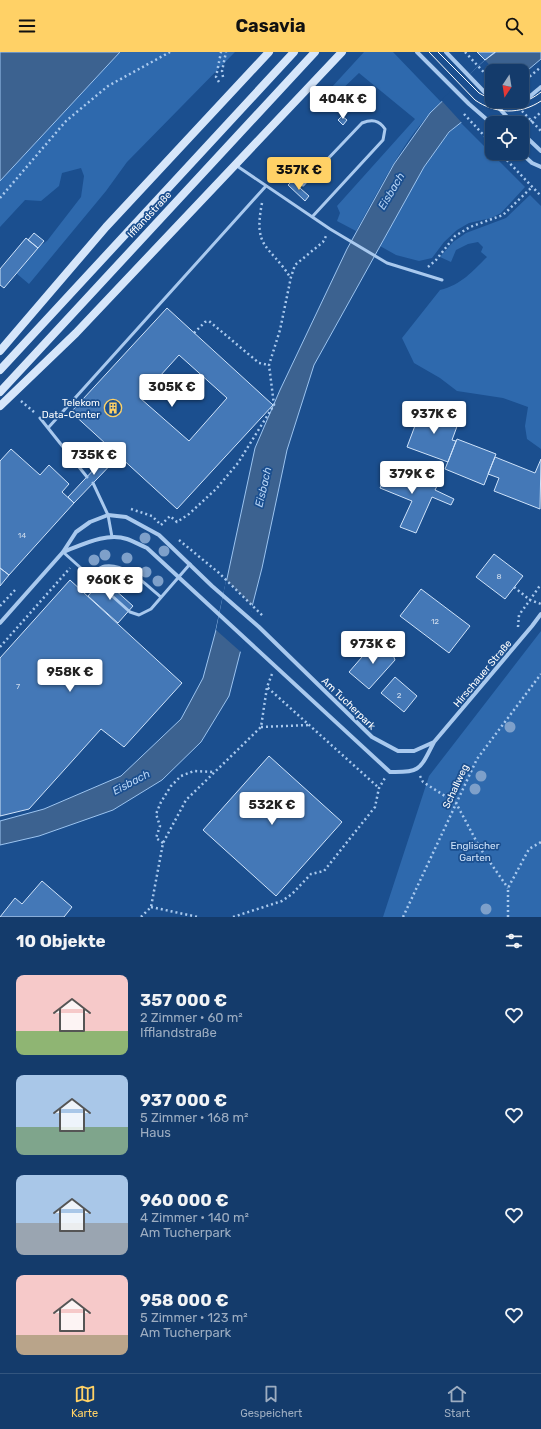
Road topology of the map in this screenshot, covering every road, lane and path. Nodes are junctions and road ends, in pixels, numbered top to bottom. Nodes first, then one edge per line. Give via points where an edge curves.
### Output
1 (170, 52) edge
2 (221, 52) edge
3 (226, 52) edge
4 (269, 52) edge
5 (294, 52) edge
6 (315, 52) edge
7 (342, 52) edge
8 (417, 52) edge
9 (446, 52) edge
10 (465, 52) edge
11 (541, 67) edge
12 (485, 73) edge
13 (223, 77) dead end
14 (529, 79) edge
15 (219, 82) dead end
16 (541, 87) edge
17 (485, 93) edge
18 (529, 96) edge
19 (499, 108) edge
20 (541, 112) edge
21 (506, 116) edge
22 (485, 118) edge
23 (472, 122) dead end
24 (541, 131) edge
25 (485, 136) edge
26 (529, 140) edge
27 (541, 151) edge
28 (507, 160) edge
29 (529, 160) edge
30 (235, 164) junction
31 (541, 167) edge
32 (303, 185) dead end
33 (266, 186) junction
34 (532, 187) junction
35 (541, 196) edge
36 (0, 198) edge
37 (312, 218) junction
38 (330, 229) junction
39 (420, 273) junction
40 (291, 278) junction
41 (442, 280) dead end
42 (194, 333) dead end
43 (0, 351) edge
44 (269, 366) junction
45 (0, 370) edge
46 (0, 392) edge
47 (21, 401) dead end
48 (0, 406) edge
49 (40, 418) joint
50 (48, 428) junction
51 (87, 477) dead end
52 (93, 483) dead end
53 (108, 515) junction
54 (161, 525) dead end
55 (112, 537) junction
56 (63, 552) junction
57 (75, 563) junction
58 (190, 564) junction
59 (218, 573) dead end
60 (88, 575) junction
61 (178, 577) junction
62 (541, 584) edge
63 (514, 587) dead end
64 (161, 597) junction
65 (530, 600) junction
66 (541, 604) edge
67 (541, 614) edge
68 (268, 621) dead end
69 (0, 623) edge
70 (514, 632) dead end
71 (0, 647) edge
72 (276, 668) junction
73 (541, 674) edge
74 (268, 687) junction
75 (309, 725) junction
76 (261, 727) junction
77 (434, 742) junction
78 (417, 769) junction
79 (215, 772) junction
80 (456, 803) junction
81 (541, 842) edge
82 (163, 843) junction
83 (508, 888) junction
84 (151, 907) junction
85 (141, 917) edge
86 (198, 917) edge
87 (233, 917) edge
88 (403, 917) edge
89 (508, 917) edge

1 - 36 path via 108,86 72,116
2 - 15 path via 216,77
3 - 13 path
4 - 43 main road via 106,227
5 - 45 main road, Ifflandstraße
6 - 46 main road, Ifflandstraße
7 - 30 main road
8 - 22 street
9 - 17 street
10 - 12 path
11 - 14 path
16 - 18 street
19 - 21 street
20 - 24 path via 532,121
23 - 25 path
26 - 27 street
28 - 34 path
29 - 31 street
30 - 33 lane
30 - 48 main road via 76,333
32 - 37 lane via 362,123 369,120 380,123 385,130 383,140
33 - 37 lane
33 - 40 path via 259,220 260,236
33 - 50 lane
34 - 35 path
34 - 39 path via 503,215 470,227 455,236 436,260
37 - 38 lane
38 - 39 lane via 386,263
38 - 40 path via 323,242 296,265
39 - 41 lane
40 - 44 path
42 - 44 path via 205,322 209,322 259,363
44 - 54 path via 274,405 238,463 216,489 189,514 177,522 170,516
47 - 49 path
49 - 50 lane
50 - 51 lane
52 - 53 lane
53 - 55 lane
53 - 56 street via 90,522 76,532
53 - 58 street, Am Tucherpark via 126,517 159,535
55 - 56 street
55 - 61 street via 125,538 147,548
56 - 57 lane
56 - 69 street
57 - 60 lane
57 - 71 path
58 - 61 lane
58 - 77 street, Am Tucherpark via 372,736 398,751 414,751
59 - 68 path
60 - 64 lane via 105,566 123,570
60 - 64 lane via 130,612 139,615 151,609
61 - 64 lane
61 - 72 street
62 - 65 path
63 - 65 path
65 - 66 path
65 - 70 path via 519,615 519,626
67 - 77 street, Hirschauer Straße
72 - 74 path via 272,672
72 - 78 street via 390,772 410,773
73 - 80 path, Schallweg via 477,759
74 - 75 path
74 - 76 path
75 - 76 path
75 - 87 path via 378,788 375,807 324,871 311,874 282,901
76 - 79 path
77 - 78 street
78 - 80 path via 423,782
79 - 82 path via 186,800
79 - 82 path via 194,771 181,776 171,786 156,814 160,826 156,838
80 - 83 path via 480,848
80 - 88 path, Schallweg
81 - 83 path via 529,849
82 - 84 path
83 - 89 path
84 - 85 path
84 - 86 path

